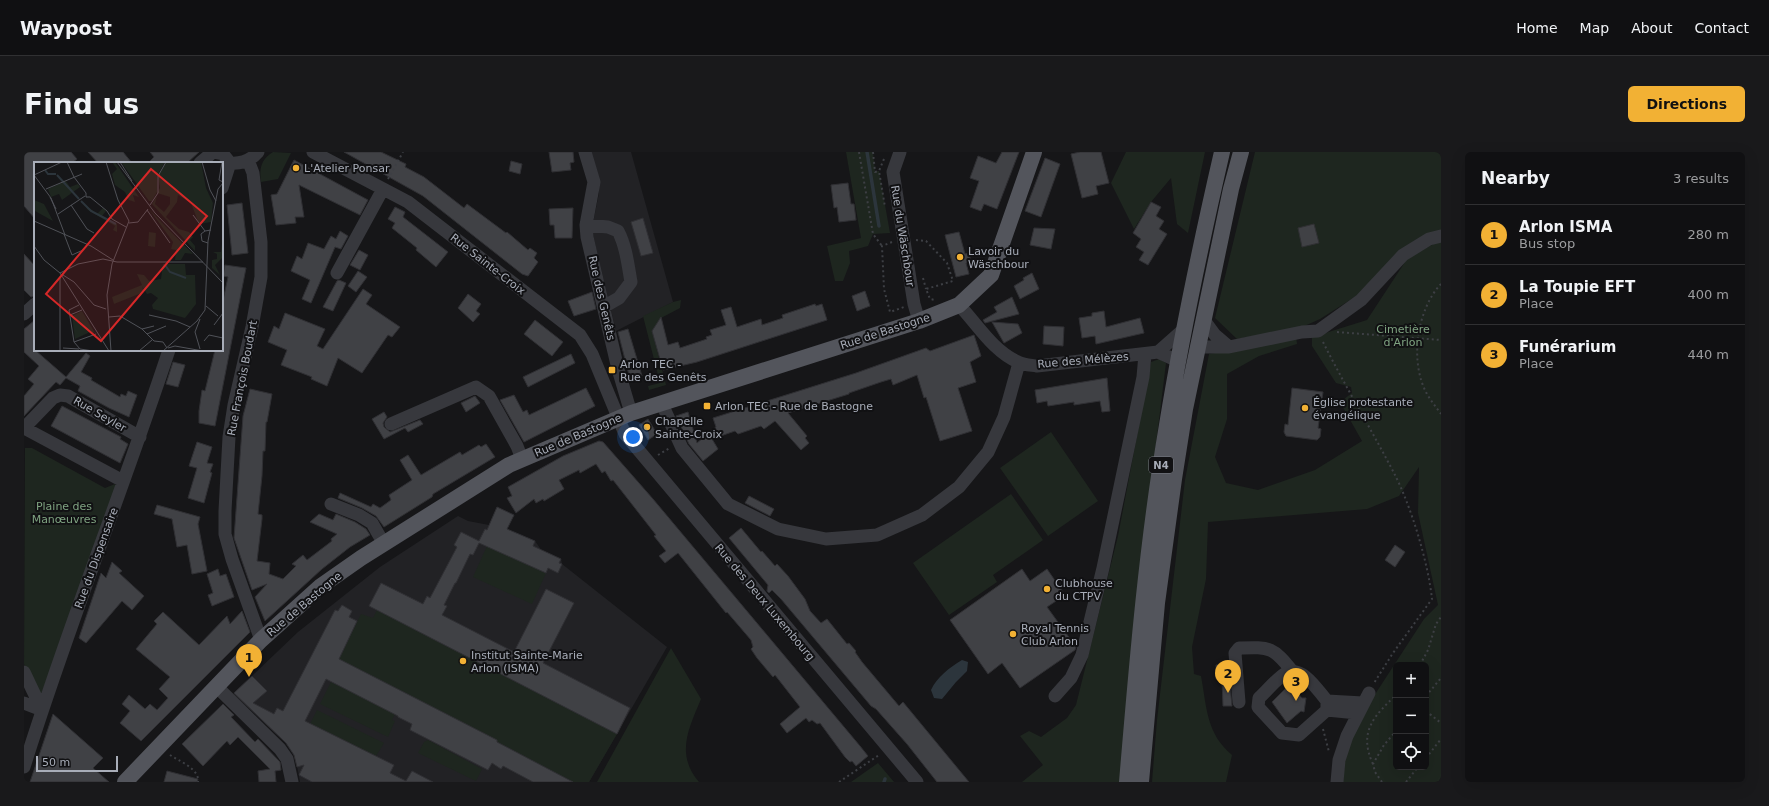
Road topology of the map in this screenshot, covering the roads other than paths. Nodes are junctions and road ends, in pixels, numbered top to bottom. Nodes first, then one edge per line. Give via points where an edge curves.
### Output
1 (314, 152) edge
2 (585, 152) edge
3 (900, 152) edge
4 (1034, 152) edge
5 (1222, 152) edge
6 (1241, 152) edge
7 (225, 156) edge
8 (253, 156) edge
9 (201, 162) edge
10 (223, 177) edge
11 (383, 189) junction
12 (586, 225) junction
13 (1441, 236) edge
14 (337, 273) dead end
15 (34, 305) edge
16 (605, 306) junction
17 (952, 308) junction
18 (24, 314) edge
19 (919, 320) junction
20 (1204, 320) junction
21 (1184, 329) junction
22 (1198, 347) junction
23 (1229, 347) junction
24 (169, 351) edge
25 (1152, 353) junction
26 (1178, 361) junction
27 (1019, 363) junction
28 (662, 404) junction
29 (624, 416) junction
30 (391, 424) dead end
31 (24, 428) edge
32 (140, 437) junction
33 (522, 459) junction
34 (123, 481) junction
35 (331, 504) dead end
36 (384, 544) junction
37 (261, 640) junction
38 (24, 672) edge
39 (1293, 672) junction
40 (216, 686) junction
41 (1055, 696) dead end
42 (1239, 702) dead end
43 (24, 703) edge
44 (42, 710) junction
45 (1323, 710) junction
46 (24, 767) edge
47 (125, 782) edge
48 (292, 782) edge
49 (917, 782) edge
50 (1127, 782) edge
51 (1141, 782) edge
52 (1337, 782) edge

1 - 11 street, Rue Sainte-Croix
2 - 12 street, Rue des Genêts via 594,182
3 - 19 street, Rue du Wäschbour via 893,172 914,304
4 - 17 main road, Rue de Bastogne via 991,275
5 - 21 main road, N4
6 - 20 main road, N4
7 - 8 street via 239,163
7 - 9 street via 213,152
7 - 10 street
8 - 37 street, Rue François Boudart via 261,242 261,277 229,437 225,534
11 - 14 street
11 - 29 street, Rue Sainte-Croix via 408,202 580,335
12 - 16 street, Rue des Genêts
12 - 16 street via 608,227 618,231 627,262 631,282 618,298
13 - 23 street via 1429,239 1403,255 1360,300 1318,331
15 - 18 street
16 - 29 street, Rue des Genêts via 618,369
17 - 19 main road, Rue de Bastogne
17 - 27 street, Rue des Mélèzes via 1003,354
19 - 28 main road, Rue de Bastogne
20 - 22 main road, N4
20 - 23 street via 1215,335
21 - 25 street
21 - 26 main road, N4
22 - 23 street
22 - 51 main road, N4 via 1185,409 1157,603
24 - 32 street, Rue du Dispensaire
25 - 26 street
25 - 27 street, Rue des Mélèzes via 1037,366
25 - 41 street via 1143,377 1082,655 1071,678
26 - 50 main road, N4 via 1152,526
27 - 28 street via 1004,417 988,452 959,487 922,515 877,535 826,539 778,529 728,504 679,443
28 - 29 main road, Rue de Bastogne
29 - 33 main road, Rue de Bastogne
29 - 49 street, Rue des Deux Luxembourg via 625,434
30 - 33 street via 476,387 489,396
31 - 32 street, Rue Seyler via 52,398 60,395 68,396
31 - 34 street, Rue Seyler
32 - 34 street, Rue du Dispensaire
33 - 36 main road, Rue de Bastogne
34 - 44 street, Rue du Dispensaire
35 - 36 street via 372,523
36 - 37 main road, Rue de Bastogne via 321,586
37 - 40 main road, Rue de Bastogne
38 - 44 street
39 - 42 street via 1273,650 1239,648 1236,653
39 - 45 street via 1302,674
39 - 45 street via 1286,673 1259,698 1258,707 1282,733 1299,735
40 - 47 main road, Rue de Bastogne
40 - 48 street via 280,749 287,759
43 - 44 street
44 - 46 street, Rue du Dispensaire
45 - 52 street via 1363,703 1347,736

